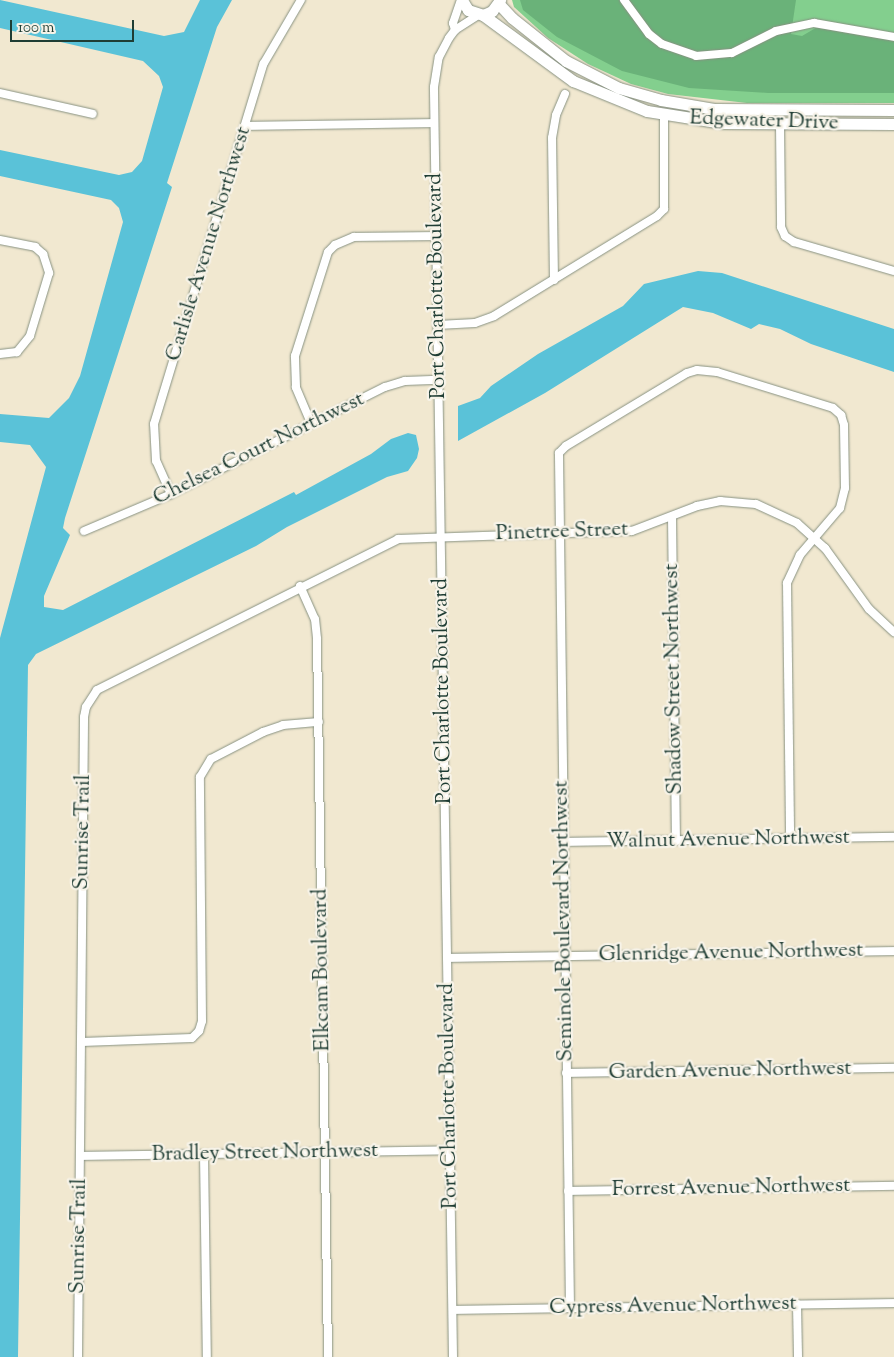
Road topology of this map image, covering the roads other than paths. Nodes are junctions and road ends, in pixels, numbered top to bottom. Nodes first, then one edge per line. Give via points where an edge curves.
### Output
1 (300, 0) edge
2 (461, 0) edge
3 (624, 0) edge
4 (500, 2) edge
5 (480, 15) junction
6 (455, 30) junction
7 (894, 37) edge
8 (0, 93) edge
9 (565, 94) dead end
10 (894, 110) edge
11 (92, 114) dead end
12 (664, 116) junction
13 (434, 123) junction
14 (780, 124) junction
15 (894, 124) edge
16 (245, 126) junction
17 (436, 236) junction
18 (0, 240) edge
19 (894, 271) edge
20 (554, 280) junction
21 (438, 325) junction
22 (0, 354) edge
23 (438, 380) junction
24 (311, 423) junction
25 (171, 494) junction
26 (672, 517) junction
27 (84, 531) dead end
28 (558, 534) junction
29 (441, 536) junction
30 (816, 538) junction
31 (300, 586) junction
32 (894, 632) edge
33 (319, 722) junction
34 (894, 837) edge
35 (790, 839) junction
36 (676, 841) junction
37 (563, 842) junction
38 (894, 951) edge
39 (565, 956) junction
40 (447, 958) junction
41 (82, 1042) junction
42 (894, 1068) edge
43 (566, 1073) junction
44 (450, 1150) junction
45 (325, 1152) junction
46 (204, 1154) junction
47 (80, 1156) junction
48 (894, 1186) edge
49 (568, 1191) junction
50 (894, 1303) edge
51 (797, 1304) junction
52 (570, 1308) junction
53 (453, 1310) junction
54 (78, 1357) edge
55 (207, 1357) edge
56 (328, 1357) edge
57 (453, 1357) edge
58 (798, 1357) edge

1 - 16 street, Carlisle Avenue Northwest via 268,53
2 - 5 street, Edgewater Drive via 468,10
2 - 6 street, Port Charlotte Boulevard via 453,23
3 - 7 street via 649,34 662,44 696,56 732,54 776,31 814,23
4 - 5 street
4 - 10 street, Edgewater Drive via 512,18 566,61 619,88 661,100 715,109
5 - 6 street, Port Charlotte Boulevard
5 - 12 street, Edgewater Drive via 573,81 626,105
6 - 13 street, Port Charlotte Boulevard via 436,66
8 - 11 street
9 - 20 street via 556,115 552,138
12 - 14 street, Edgewater Drive via 723,123
12 - 20 street via 664,209
13 - 16 street
13 - 17 street, Port Charlotte Boulevard
14 - 15 street, Edgewater Drive
14 - 19 street via 780,227 785,236 794,242
16 - 25 street, Carlisle Avenue Northwest via 154,424 156,461
17 - 21 street, Port Charlotte Boulevard
17 - 24 street via 354,237 335,244 328,252 294,356 296,387
18 - 22 street via 35,247 43,254 49,273 30,336 16,352
20 - 21 street via 485,320
21 - 23 street, Port Charlotte Boulevard
23 - 24 street, Chelsea Court Northwest via 405,381 385,387
23 - 29 street, Port Charlotte Boulevard
24 - 25 street, Chelsea Court Northwest
25 - 27 street, Chelsea Court Northwest
26 - 28 street, Pinetree Street via 632,532
26 - 30 street, Pinetree Street via 708,503 744,502 778,512
26 - 36 street, Shadow Street Northwest
28 - 29 street, Pinetree Street
28 - 30 street, Seminole Boulevard Northwest via 559,453 687,372 707,370 833,408 841,415 844,424 843,498 835,517
28 - 37 street, Seminole Boulevard Northwest
29 - 31 street, Sunrise Trail via 408,537 388,542
29 - 40 street, Port Charlotte Boulevard
30 - 32 street, Pinetree Street via 869,609
30 - 35 street via 794,564 787,583
31 - 33 street, Elkcam Boulevard via 317,629
31 - 41 street, Sunrise Trail via 105,684 90,698 84,717
33 - 41 street via 293,723 263,732 211,759 200,777 202,1021 199,1031 192,1038
33 - 45 street, Elkcam Boulevard
34 - 35 street, Walnut Avenue Northwest
35 - 36 street, Walnut Avenue Northwest
36 - 37 street, Walnut Avenue Northwest
37 - 39 street, Seminole Boulevard Northwest
38 - 39 street, Glenridge Avenue Northwest
39 - 40 street, Glenridge Avenue Northwest
39 - 43 street, Seminole Boulevard Northwest
40 - 44 street, Port Charlotte Boulevard
41 - 47 street, Sunrise Trail
42 - 43 street, Garden Avenue Northwest
43 - 49 street, Seminole Boulevard Northwest
44 - 45 street, Bradley Street Northwest
44 - 53 street, Port Charlotte Boulevard
45 - 46 street, Bradley Street Northwest
45 - 56 street, Elkcam Boulevard
46 - 47 street, Bradley Street Northwest
46 - 55 street
47 - 54 street, Sunrise Trail
48 - 49 street, Forrest Avenue Northwest
49 - 52 street, Seminole Boulevard Northwest
50 - 51 street, Cypress Avenue Northwest
51 - 52 street, Cypress Avenue Northwest
51 - 58 street
52 - 53 street, Cypress Avenue Northwest
53 - 57 street, Port Charlotte Boulevard

